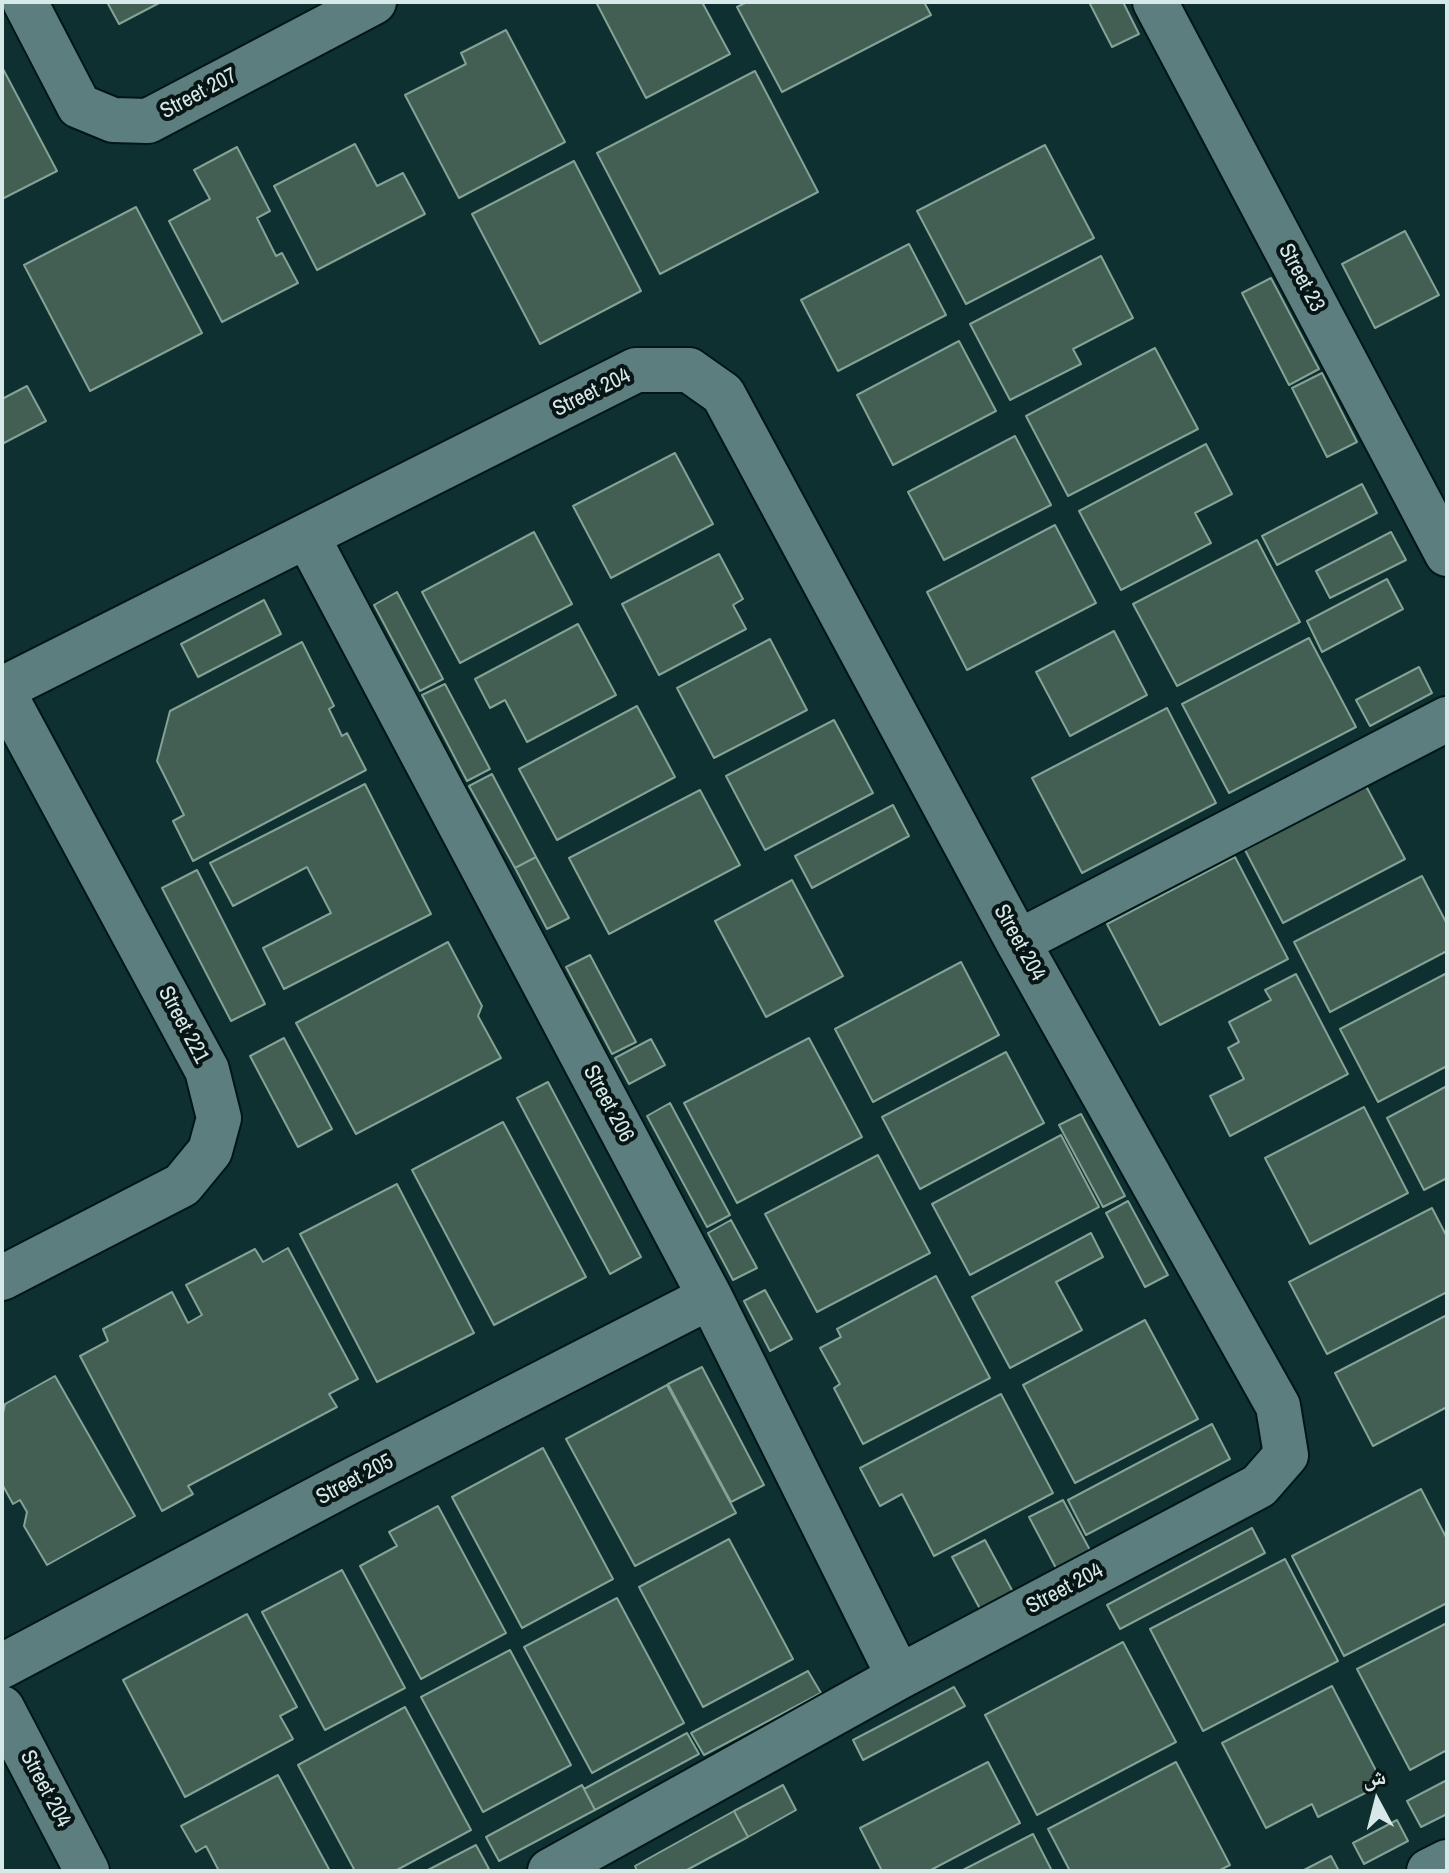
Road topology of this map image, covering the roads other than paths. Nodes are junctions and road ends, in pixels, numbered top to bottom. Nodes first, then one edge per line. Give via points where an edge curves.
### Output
1 (25, 2) edge
2 (374, 2) edge
3 (1155, 2) edge
4 (307, 536) junction
5 (1447, 554) edge
6 (2, 689) edge
7 (1447, 719) edge
8 (1018, 942) junction
9 (2, 1278) edge
10 (710, 1297) junction
11 (2, 1666) edge
12 (899, 1677) junction
13 (2, 1708) edge
14 (1447, 1862) edge
15 (87, 1871) edge
16 (550, 1871) edge
17 (1429, 1871) edge

1 - 2 street, Street 207 via 79,106 113,120 148,121
3 - 5 street, Street 23
4 - 6 street, Street 204
4 - 8 street, Street 204 via 636,370 689,370 723,394
4 - 10 street, Street 206
6 - 9 street, Street 221 via 207,1070 219,1118 210,1151 182,1185
7 - 8 street
8 - 12 street, Street 204 via 1278,1406 1286,1455 1259,1486
10 - 11 street, Street 205
10 - 12 street, Street 206
12 - 16 street, Street 204
13 - 15 street, Street 204
14 - 17 street

